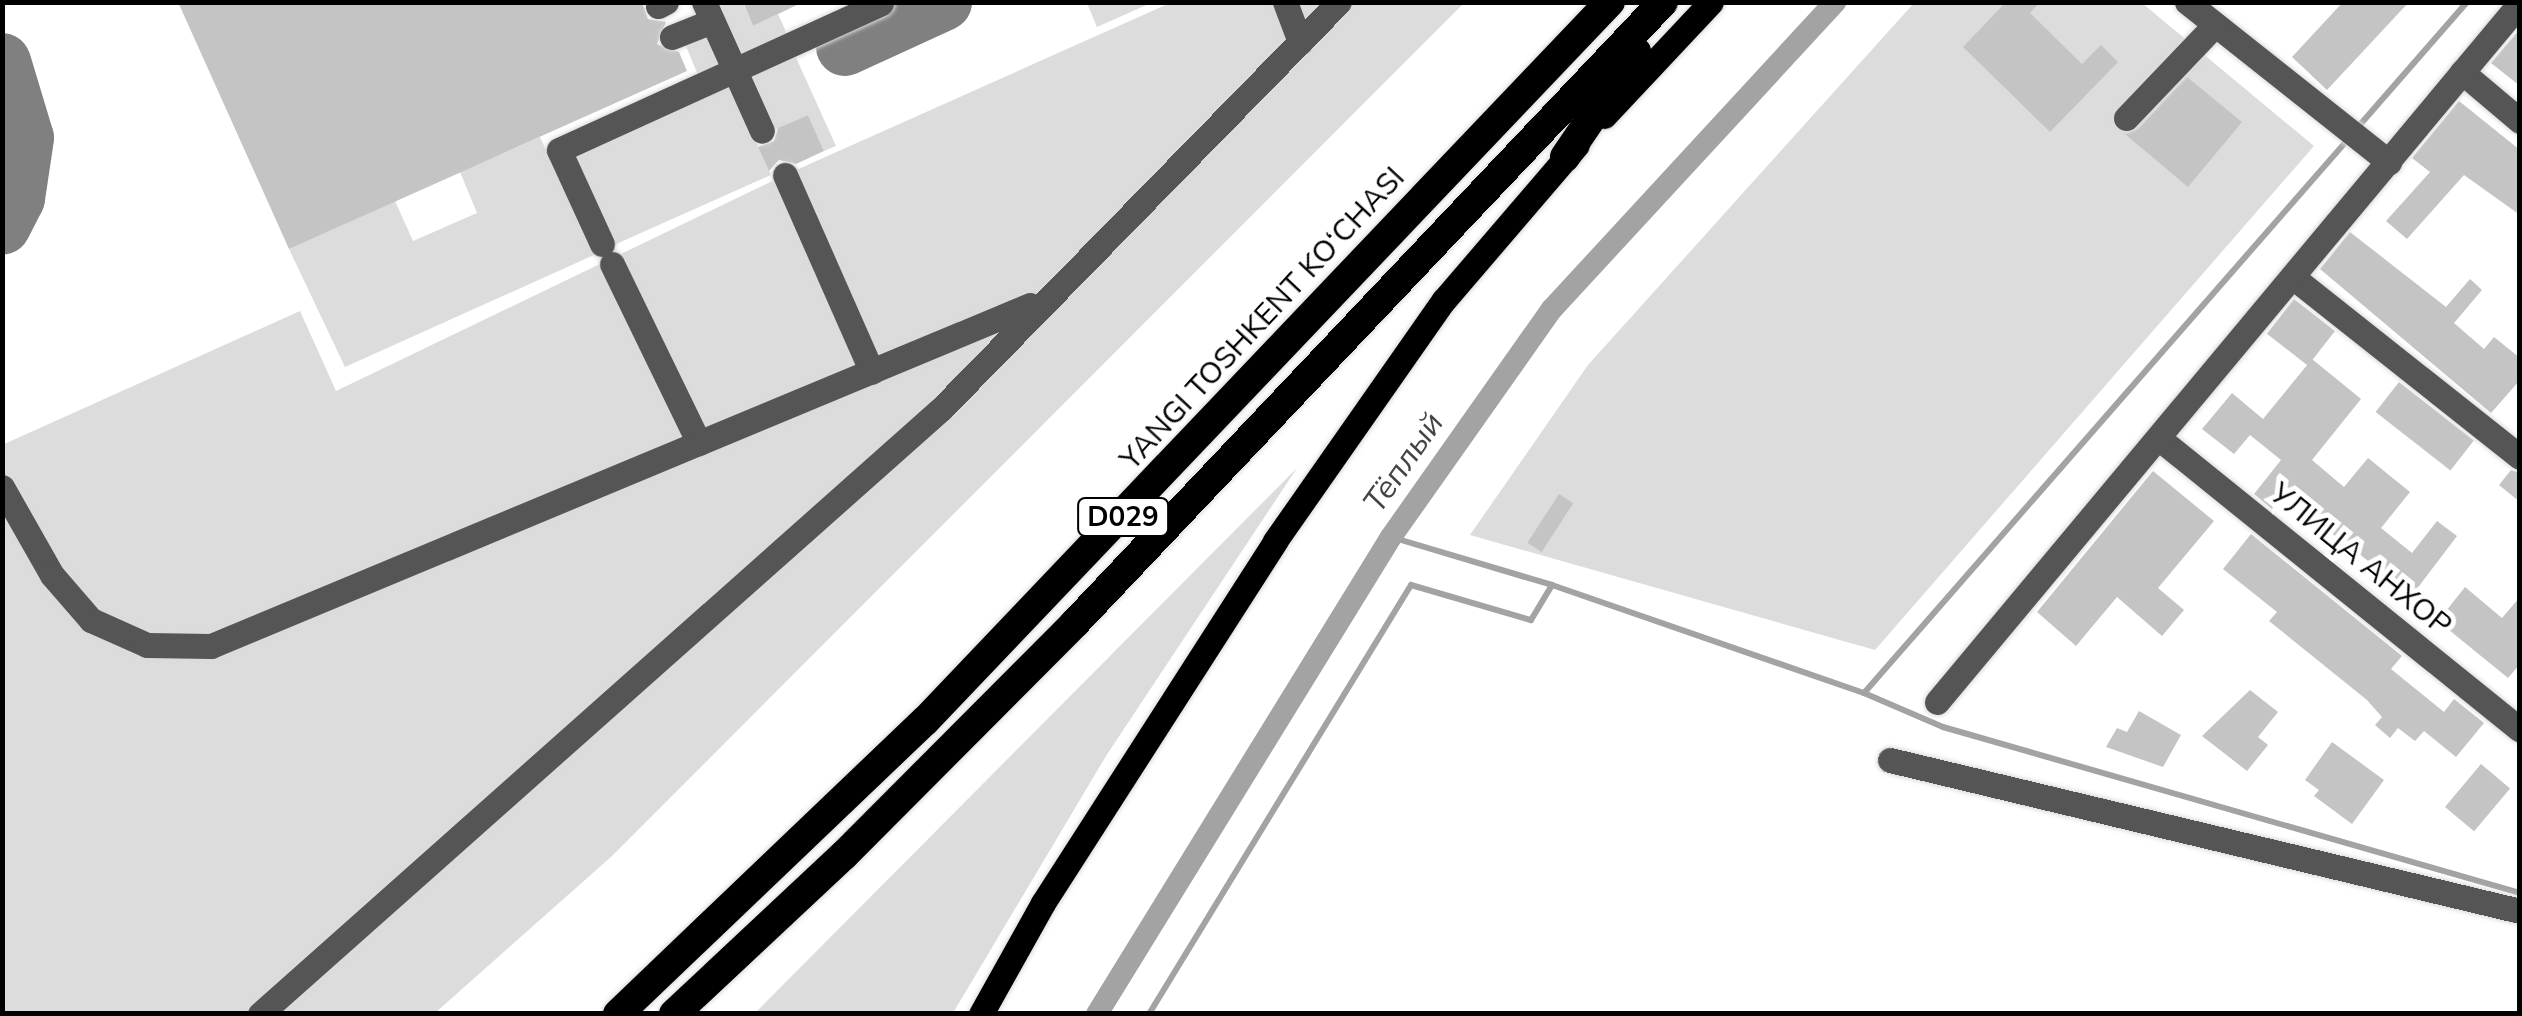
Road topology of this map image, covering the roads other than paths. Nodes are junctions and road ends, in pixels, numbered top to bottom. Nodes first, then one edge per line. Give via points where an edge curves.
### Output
1 (1284, 2) edge
2 (1339, 2) edge
3 (1610, 2) edge
4 (1666, 2) edge
5 (1710, 2) edge
6 (2187, 2) edge
7 (2520, 2) edge
8 (882, 3) edge
9 (708, 12) edge
10 (2215, 25) junction
11 (672, 36) dead end
12 (1300, 42) junction
13 (734, 70) junction
14 (2462, 72) junction
15 (2126, 118) dead end
16 (2520, 121) edge
17 (762, 131) dead end
18 (2378, 154) junction
19 (1566, 157) junction
20 (785, 176) dead end
21 (2294, 278) junction
22 (1045, 298) junction
23 (872, 372) junction
24 (2160, 440) junction
25 (699, 443) junction
26 (2520, 458) edge
27 (2, 487) edge
28 (1937, 702) dead end
29 (2520, 730) edge
30 (1890, 760) dead end
31 (2520, 911) edge
32 (260, 1014) edge
33 (618, 1014) edge
34 (674, 1014) edge
35 (981, 1014) edge

1 - 12 street
2 - 12 street
3 - 33 highway, YANGI TOSHKENT KO‘CHASI / D029 via 925,721
4 - 19 highway
4 - 34 highway, D029 via 1050,649
5 - 19 main road
6 - 10 street
7 - 14 street
8 - 13 street
9 - 11 street
9 - 13 street
10 - 15 street
10 - 18 street
12 - 22 street
13 - 17 street
13 - 25 street via 559,150
14 - 16 street
14 - 18 street
18 - 21 street
19 - 35 main road via 1444,300 1275,541 1054,887
20 - 23 street
21 - 24 street
21 - 26 street
22 - 23 street
22 - 32 street via 941,409
23 - 25 street
24 - 28 street
24 - 29 street, УЛИЦА АНХОР
25 - 27 street via 272,626 178,650 116,634 80,610
30 - 31 street

